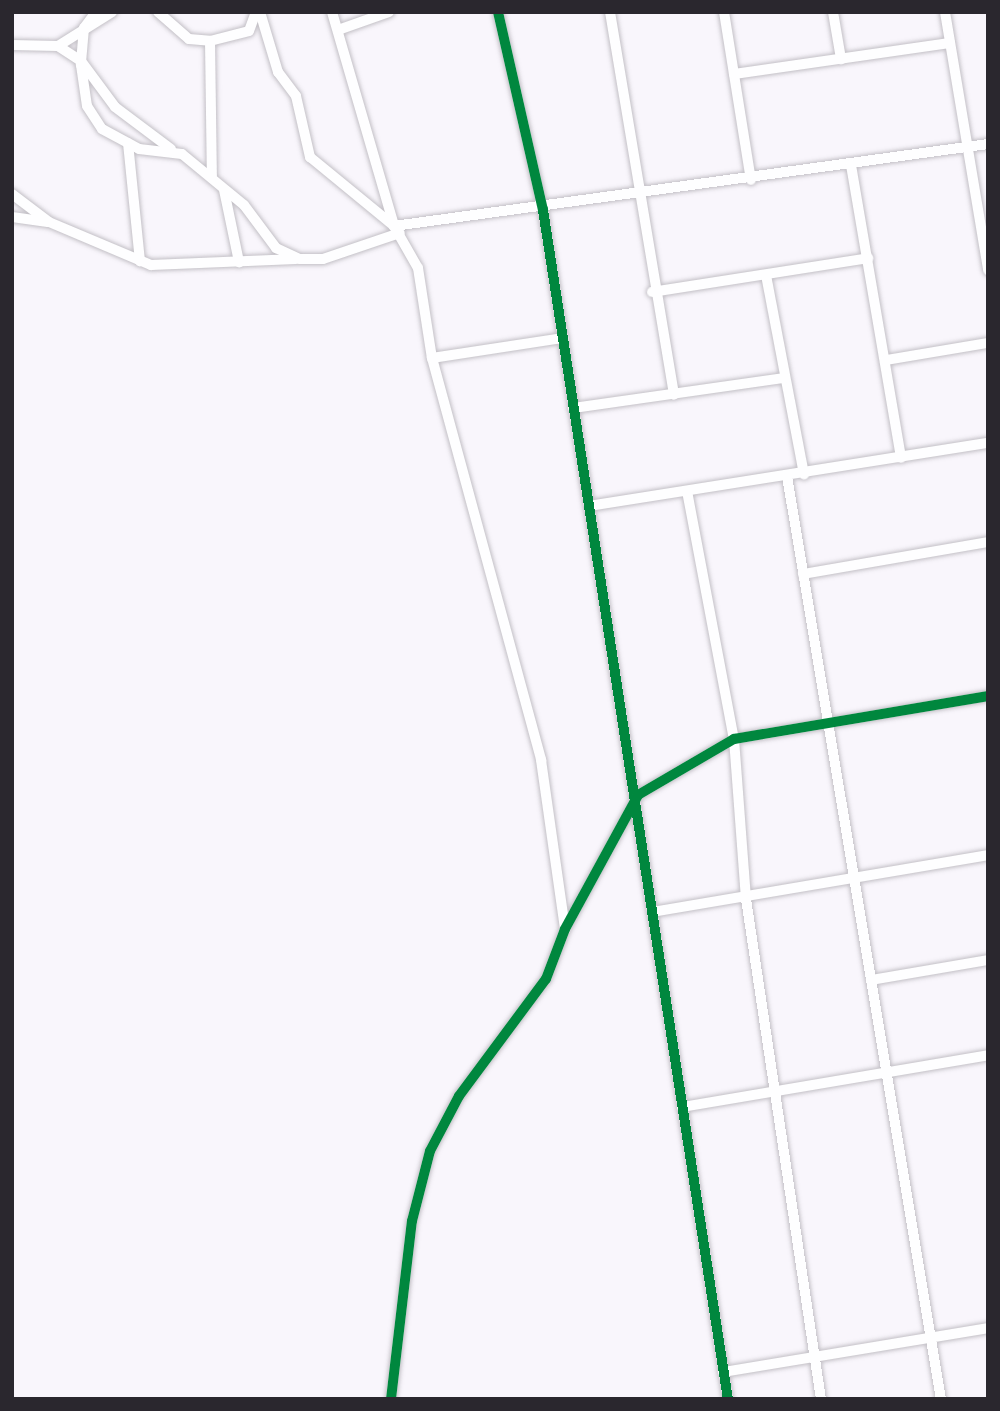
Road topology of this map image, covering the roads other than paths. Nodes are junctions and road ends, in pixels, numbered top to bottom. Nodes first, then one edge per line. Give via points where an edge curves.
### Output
1 (96, 12) edge
2 (112, 12) edge
3 (158, 12) edge
4 (258, 12) edge
5 (332, 12) edge
6 (389, 12) edge
7 (498, 12) edge
8 (610, 12) edge
9 (724, 12) edge
10 (833, 12) edge
11 (945, 12) edge
12 (84, 28) junction
13 (338, 30) junction
14 (210, 40) junction
15 (950, 43) junction
16 (12, 45) edge
17 (58, 46) junction
18 (841, 59) junction
19 (81, 61) junction
20 (734, 74) junction
21 (128, 143) junction
22 (988, 144) edge
23 (967, 147) junction
24 (175, 152) junction
25 (851, 165) junction
26 (212, 177) junction
27 (751, 180) junction
28 (223, 187) junction
29 (12, 194) edge
30 (637, 196) junction
31 (542, 210) junction
32 (12, 217) edge
33 (49, 222) junction
34 (397, 230) junction
35 (867, 258) junction
36 (300, 259) junction
37 (140, 261) junction
38 (239, 262) junction
39 (988, 270) edge
40 (766, 275) junction
41 (652, 292) junction
42 (563, 338) junction
43 (988, 343) edge
44 (432, 358) junction
45 (886, 360) junction
46 (785, 378) junction
47 (674, 395) junction
48 (573, 408) junction
49 (988, 443) edge
50 (901, 458) junction
51 (804, 474) junction
52 (787, 477) junction
53 (687, 491) junction
54 (589, 506) junction
55 (988, 542) edge
56 (803, 574) junction
57 (988, 696) edge
58 (829, 721) junction
59 (734, 739) junction
60 (638, 795) junction
61 (988, 855) edge
62 (852, 878) junction
63 (746, 899) junction
64 (652, 912) junction
65 (565, 929) junction
66 (988, 960) edge
67 (871, 980) junction
68 (988, 1055) edge
69 (887, 1073) junction
70 (775, 1093) junction
71 (682, 1107) junction
72 (988, 1328) edge
73 (931, 1337) junction
74 (813, 1352) junction
75 (723, 1372) junction
76 (391, 1399) edge
77 (728, 1399) edge
78 (821, 1399) edge
79 (941, 1399) edge

1 - 12 street
2 - 12 street
3 - 14 street via 189,39
4 - 14 street via 249,31
4 - 34 street via 278,72 296,96 310,157
5 - 13 street
6 - 13 street
7 - 31 street
8 - 30 street
9 - 20 street
10 - 18 street
11 - 15 street
12 - 17 street
12 - 19 street
13 - 34 street
14 - 26 street
15 - 18 street
15 - 23 street
16 - 17 street
17 - 19 street
18 - 20 street
19 - 21 street via 87,106 102,129
19 - 24 street via 115,107
20 - 27 street
21 - 24 street
21 - 37 street
22 - 23 street
23 - 25 street
23 - 39 street
24 - 26 street
25 - 27 street
25 - 35 street
26 - 28 street
27 - 30 street
28 - 36 street via 276,248
28 - 38 street
29 - 33 street
30 - 31 street
30 - 41 street
31 - 34 street
31 - 42 street
32 - 33 street
33 - 37 street
34 - 36 street via 323,259
34 - 44 street via 418,268
35 - 40 street
35 - 45 street
36 - 38 street
37 - 38 street
40 - 41 street
40 - 46 street
41 - 47 street
42 - 44 street
42 - 48 street
43 - 45 street
44 - 65 street via 541,760
45 - 50 street
46 - 47 street
46 - 51 street
47 - 48 street
48 - 54 street
49 - 50 street
50 - 51 street
51 - 52 street
52 - 53 street
52 - 56 street
53 - 54 street
53 - 59 street
54 - 60 street
55 - 56 street
56 - 58 street
57 - 58 street
58 - 59 street
58 - 62 street
59 - 60 street
59 - 63 street
60 - 64 street
60 - 65 street
61 - 62 street
62 - 63 street
62 - 67 street
63 - 64 street
63 - 70 street
64 - 71 street
65 - 76 street via 546,979 459,1096 430,1151 412,1221
66 - 67 street
67 - 69 street
68 - 69 street
69 - 70 street
69 - 73 street
70 - 71 street
70 - 74 street
71 - 75 street
72 - 73 street
73 - 74 street
73 - 79 street
74 - 75 street
74 - 78 street
75 - 77 street

